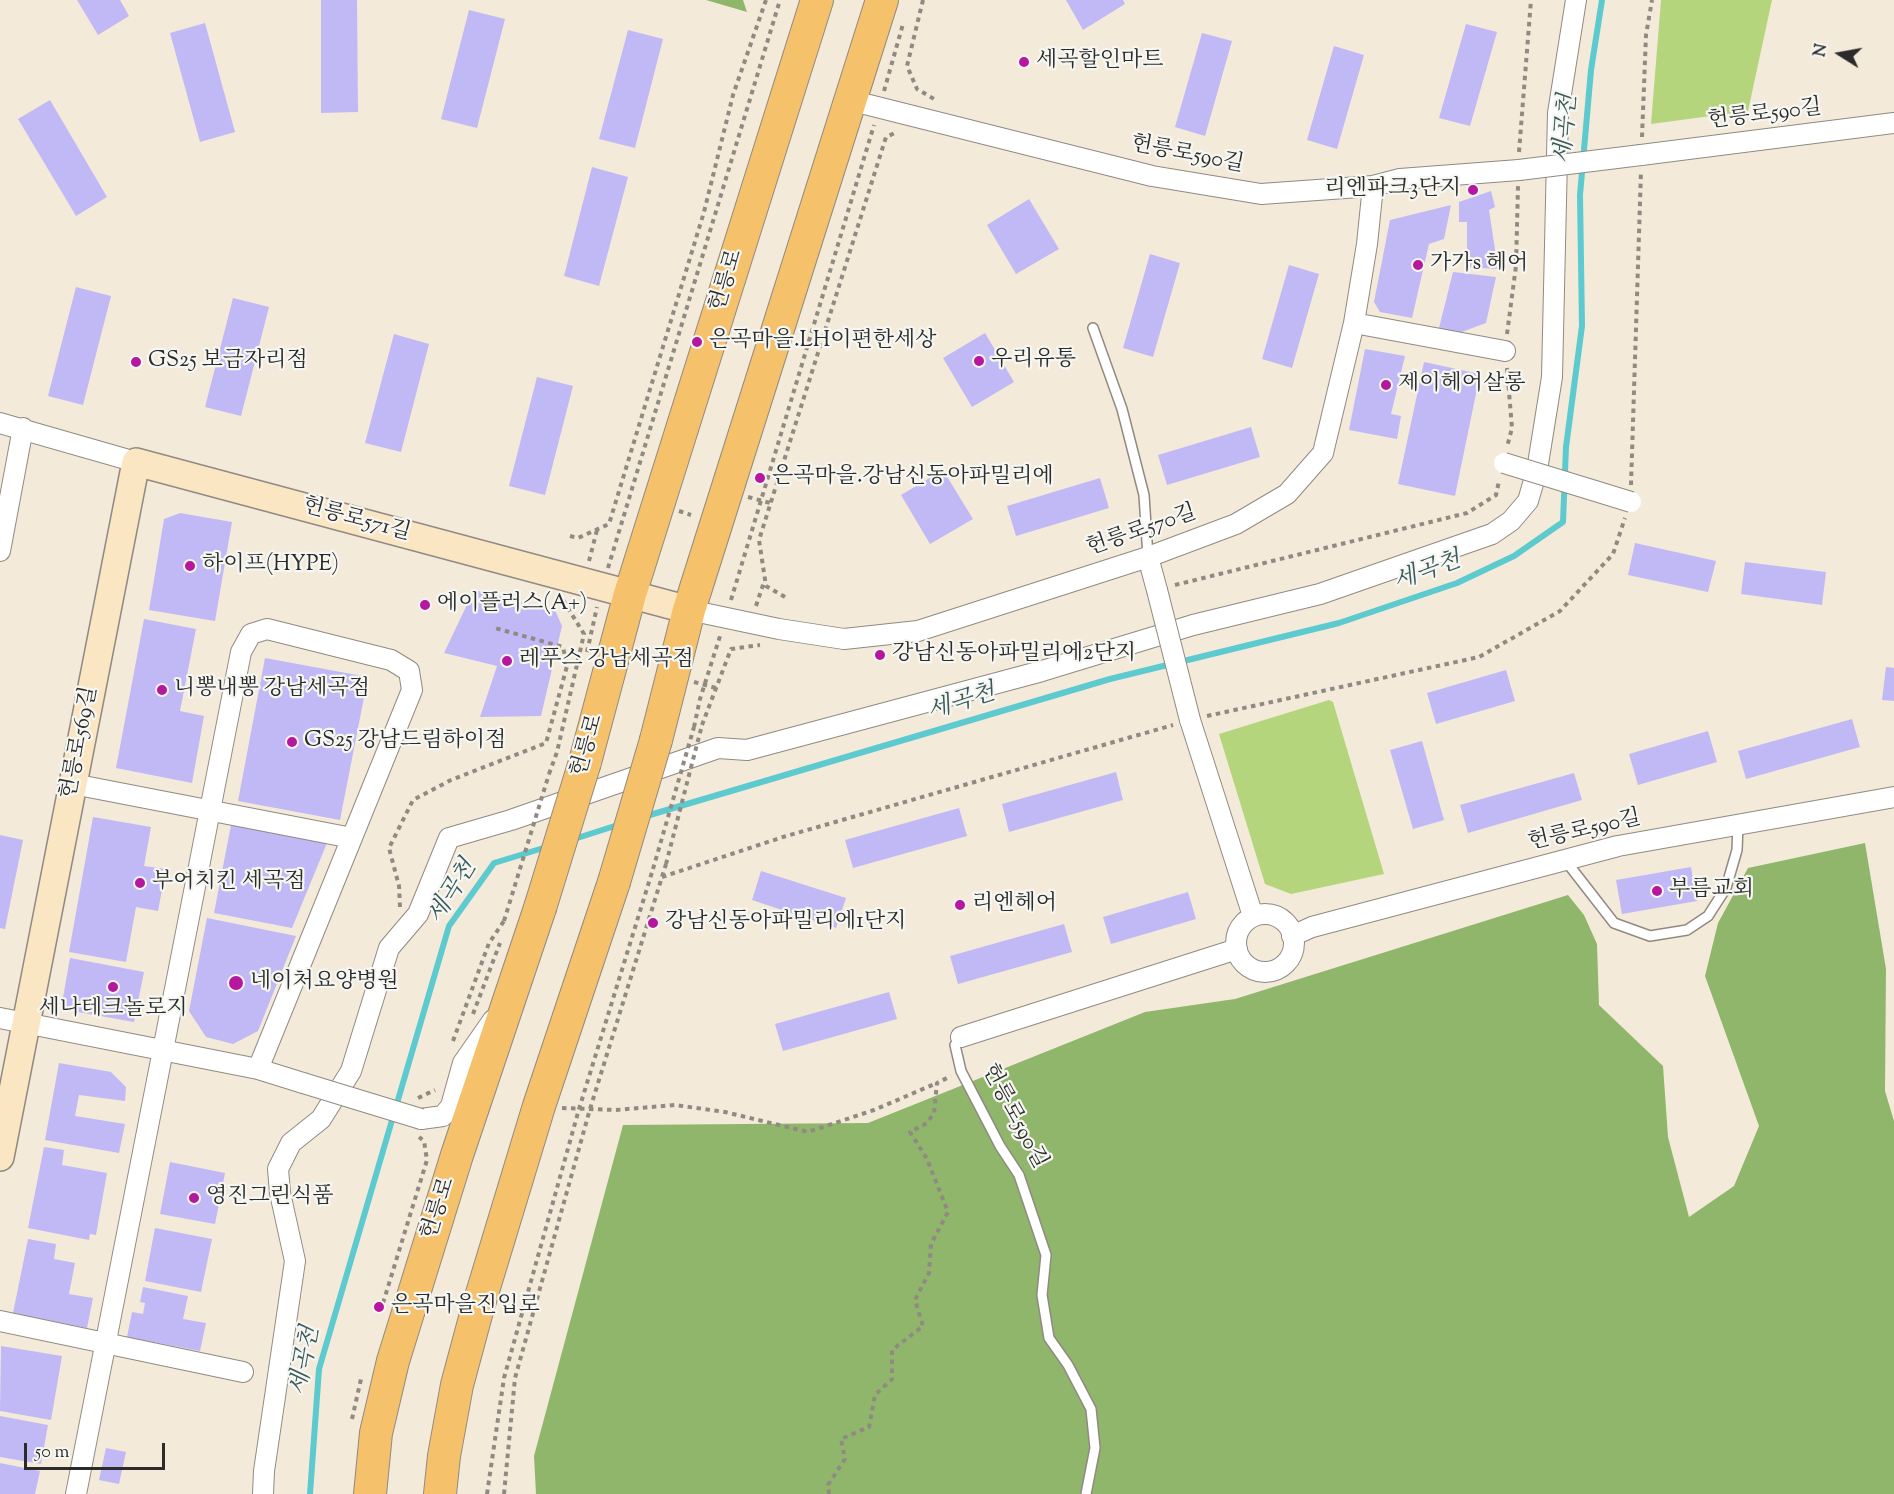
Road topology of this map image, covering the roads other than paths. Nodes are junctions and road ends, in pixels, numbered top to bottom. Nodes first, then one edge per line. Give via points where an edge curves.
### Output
1 (817, 0) edge
2 (1576, 0) edge
3 (893, 11) edge
4 (866, 104) junction
5 (1894, 123) edge
6 (1373, 186) junction
7 (1354, 322) junction
8 (1093, 328) dead end
9 (1505, 351) road end
10 (0, 423) edge
11 (23, 428) junction
12 (136, 462) junction
13 (1504, 463) road end
14 (1631, 502) dead end
15 (0, 551) edge
16 (1148, 557) junction
17 (616, 590) junction
18 (689, 610) junction
19 (73, 784) junction
20 (1894, 797) edge
21 (210, 811) junction
22 (1738, 825) junction
23 (352, 838) junction
24 (1565, 861) junction
25 (1253, 916) junction
26 (1292, 936) junction
27 (1237, 950) junction
28 (508, 998) junction
29 (13, 1021) edge
30 (961, 1037) joint
31 (163, 1050) junction
32 (258, 1069) junction
33 (0, 1157) edge
34 (0, 1321) edge
35 (105, 1344) junction
36 (243, 1372) dead end
37 (76, 1494) edge
38 (263, 1494) edge
39 (370, 1494) edge
40 (440, 1494) edge
41 (1086, 1494) edge

1 - 17 main road, 헌릉로
2 - 38 street via 1558,113 1552,377 1528,501 1492,534 1320,594 1193,625 1042,671 747,750 718,748 449,838 418,914 389,948 351,1071 321,1119 291,1143 278,1168 295,1261
3 - 4 main road
4 - 6 street, 헌릉로590길 via 1152,176 1261,194
4 - 18 main road
5 - 6 street, 헌릉로590길, bridge
6 - 7 street, 헌릉로570길
7 - 9 street
7 - 16 street, 헌릉로570길 via 1323,453 1277,500 1236,524
8 - 16 lane via 1122,409 1144,495
10 - 11 street, 헌릉로571길
11 - 12 street, 헌릉로571길
11 - 15 street
12 - 17 street, 헌릉로571길
12 - 19 street, 헌릉로569길
13 - 14 street, bridge
16 - 18 street, 헌릉로570길 via 918,631 844,639
16 - 25 street, bridge via 1190,720
17 - 18 street, 헌릉로571길
17 - 28 main road, 헌릉로, bridge via 585,762
18 - 40 main road, bridge via 614,882 539,1106 457,1385
19 - 21 street
19 - 29 street, 헌릉로569길
20 - 22 street, 헌릉로590길
21 - 23 street
21 - 23 street via 241,652 251,634 267,629 391,660 409,671 412,690
21 - 31 street
22 - 24 street, 헌릉로590길 via 1618,846
22 - 24 lane via 1737,850 1726,888 1708,916 1687,930 1650,936 1614,923
23 - 32 street
24 - 26 street, 헌릉로590길 via 1312,927
25 - 26 street via 1274,914 1289,927
25 - 27 street via 1239,931
26 - 27 street via 1287,961 1271,972 1247,966
27 - 30 street, 헌릉로590길
28 - 32 street, bridge via 463,1063 451,1106 443,1116 421,1119
28 - 39 main road, 헌릉로 via 393,1361 376,1433
29 - 31 street
29 - 33 street, 헌릉로569길
30 - 41 lane, 헌릉로590길 via 955,1045 961,1071 1019,1175 1046,1255 1042,1295 1049,1338 1091,1409 1095,1448
31 - 32 street
31 - 35 street
34 - 35 street
35 - 36 street
35 - 37 street

